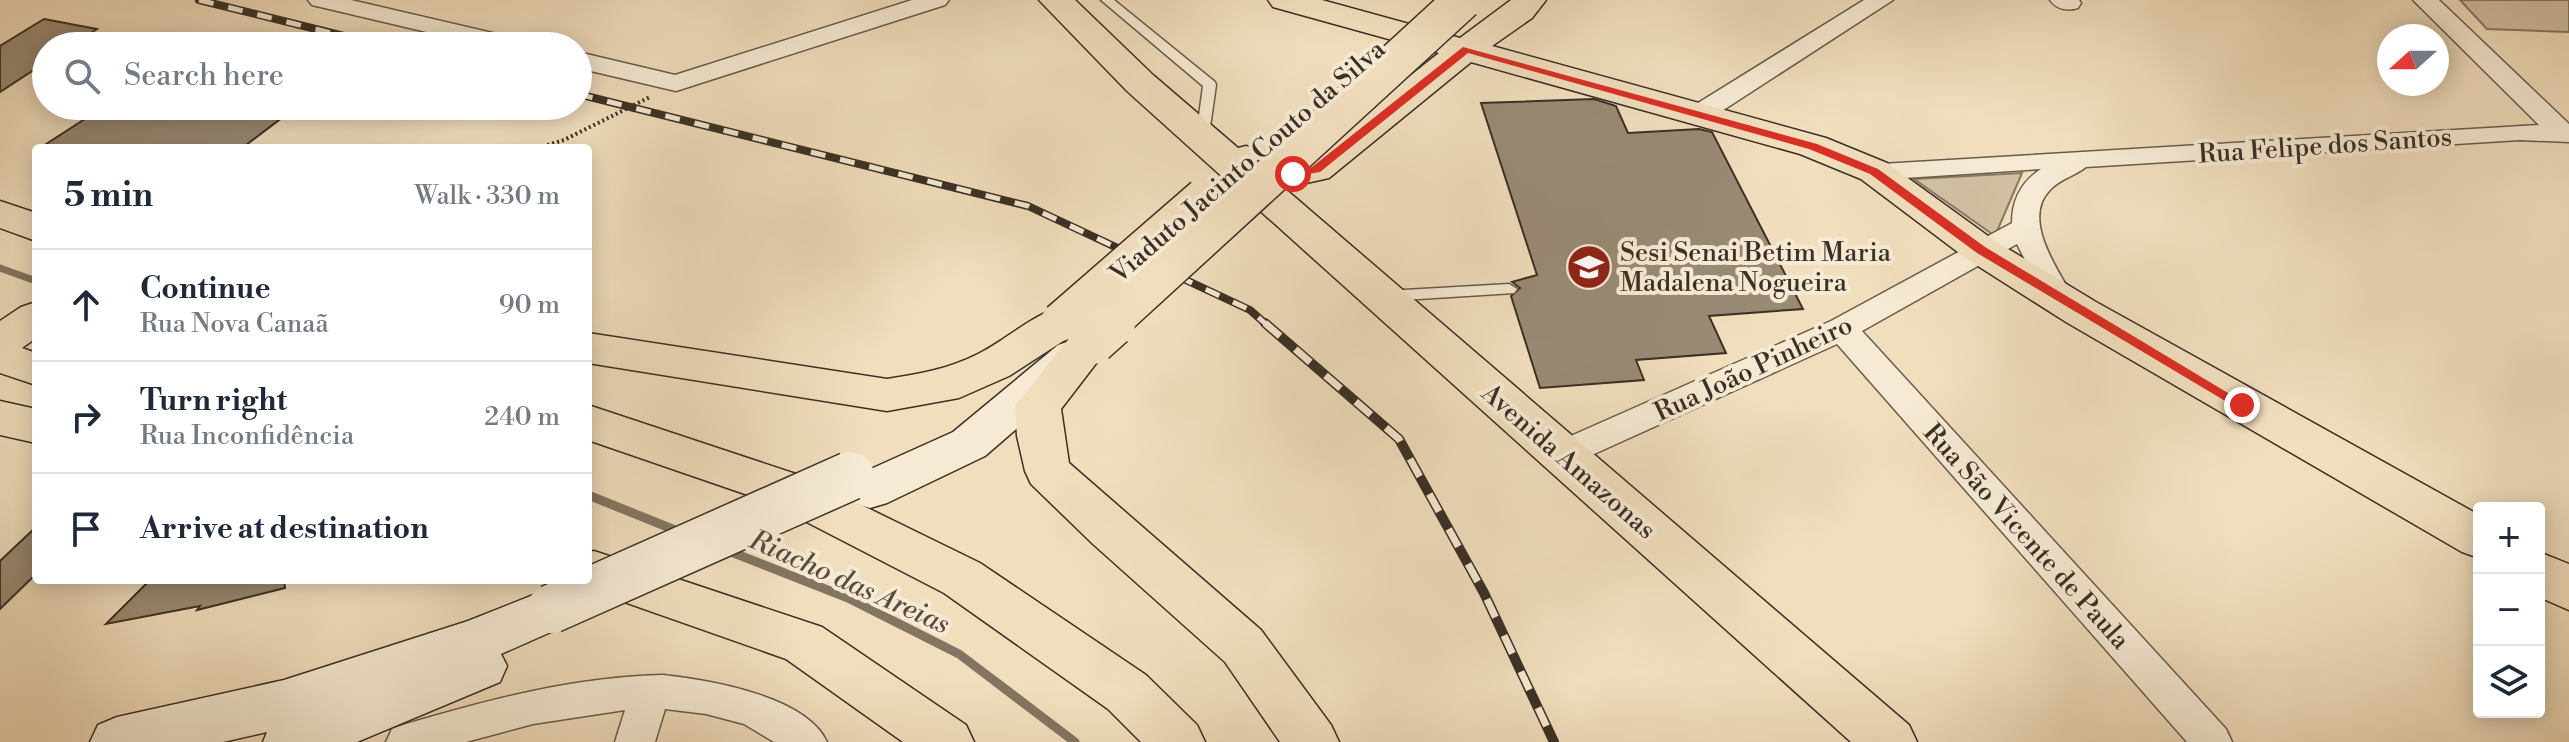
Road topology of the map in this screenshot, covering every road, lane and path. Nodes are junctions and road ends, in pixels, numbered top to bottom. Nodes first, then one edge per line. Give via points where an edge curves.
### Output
1 (320, 0) edge
2 (937, 0) edge
3 (1056, 0) edge
4 (1107, 0) edge
5 (1285, 0) edge
6 (1369, 0) edge
7 (1434, 0) edge
8 (1463, 0) edge
9 (1881, 0) edge
10 (2425, 0) edge
11 (1524, 6) edge
12 (1320, 10) junction
13 (458, 32) edge
14 (1466, 49) junction
15 (592, 63) edge
16 (1547, 71) junction
17 (676, 83) junction
18 (1699, 114) junction
19 (2566, 134) edge
20 (1206, 141) junction
21 (551, 144) edge
22 (2081, 160) junction
23 (1874, 171) junction
24 (0, 214) edge
25 (32, 226) edge
26 (2026, 227) junction
27 (1981, 250) junction
28 (1509, 289) dead end
29 (1381, 296) junction
30 (2058, 297) junction
31 (1842, 329) junction
32 (1069, 337) junction
33 (592, 349) edge
34 (0, 418) edge
35 (592, 423) edge
36 (32, 425) edge
37 (1560, 455) junction
38 (2473, 535) edge
39 (592, 569) edge
40 (2543, 574) edge
41 (2569, 589) edge
42 (564, 616) junction
43 (650, 692) junction
44 (117, 742) edge
45 (290, 742) edge
46 (406, 742) edge
47 (635, 742) edge
48 (807, 742) edge
49 (947, 742) edge
50 (1178, 742) edge
51 (1312, 742) edge
52 (1890, 742) edge
53 (2212, 742) edge

1 - 13 street
2 - 17 street
3 - 20 main road, Avenida Amazonas
4 - 20 lane via 1210,85
5 - 12 main road
6 - 12 main road
7 - 32 main road, Viaduto Jacinto Couto da Silva, bridge
8 - 32 main road, Viaduto Jacinto Couto da Silva, bridge
9 - 18 street
10 - 19 street
11 - 14 main road
11 - 16 main road via 1517,33
12 - 14 main road
14 - 16 main road
14 - 20 main road via 1316,170 1293,174
15 - 17 street
16 - 18 main road
17 - 21 path
18 - 23 main road via 1813,146
19 - 22 street, Rua Felipe dos Santos via 2520,132
20 - 29 main road, Avenida Amazonas
22 - 23 street, Rua Felipe dos Santos
22 - 26 street, Rua Felipe dos Santos via 2041,182 2027,204
23 - 27 main road
24 - 25 main road
26 - 27 street, Rua João Pinheiro
26 - 30 street
27 - 30 main road
27 - 31 street, Rua João Pinheiro
28 - 29 lane
29 - 37 main road, Avenida Amazonas
30 - 38 main road
31 - 37 street, Rua João Pinheiro
31 - 53 street, Rua São Vicente de Paula
32 - 33 main road via 943,387 887,395
32 - 42 main road, Viaduto Jacinto Couto da Silva via 1028,391 969,444 860,483
32 - 51 main road via 1038,406 1048,471 1243,646
34 - 36 main road
35 - 50 main road via 785,489 962,578 1127,692
37 - 52 main road, Avenida Amazonas
39 - 49 main road via 804,643
40 - 41 main road
42 - 44 main road via 284,704
42 - 45 main road via 387,707
43 - 46 street via 598,693
43 - 47 street
43 - 48 street via 679,691 750,708

